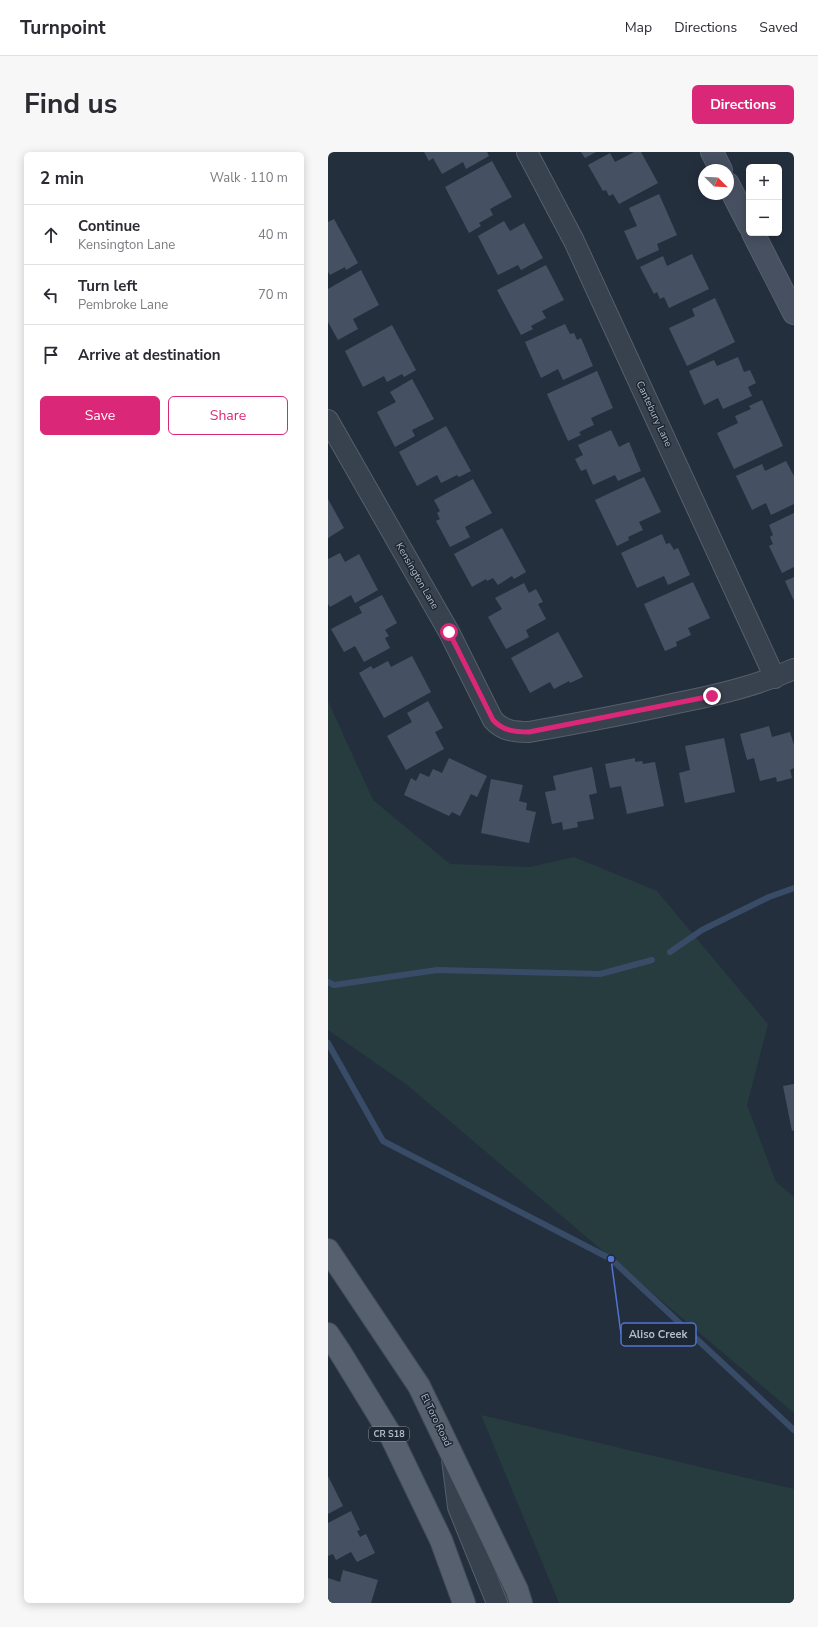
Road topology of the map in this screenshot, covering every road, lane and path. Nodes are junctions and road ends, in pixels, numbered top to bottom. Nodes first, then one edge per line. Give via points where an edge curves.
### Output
1 (527, 152) edge
2 (712, 152) edge
3 (718, 164) edge
4 (734, 196) edge
5 (746, 219) edge
6 (755, 236) edge
7 (791, 301) edge
8 (328, 420) edge
9 (794, 669) edge
10 (775, 678) junction
11 (328, 1250) edge
12 (328, 1334) edge
13 (451, 1452) junction
14 (464, 1603) edge
15 (497, 1603) edge
16 (521, 1603) edge

1 - 10 street, Cantebury Lane via 574,241
2 - 3 street
4 - 5 street
6 - 7 street
8 - 10 street, Kensington Lane via 449,632 493,720 499,726 518,732 537,731 712,696
9 - 10 street
11 - 13 main road, El Toro Road via 419,1386
12 - 14 main road, CR S18 via 389,1432 441,1540
13 - 15 street via 458,1507
13 - 16 main road, El Toro Road

